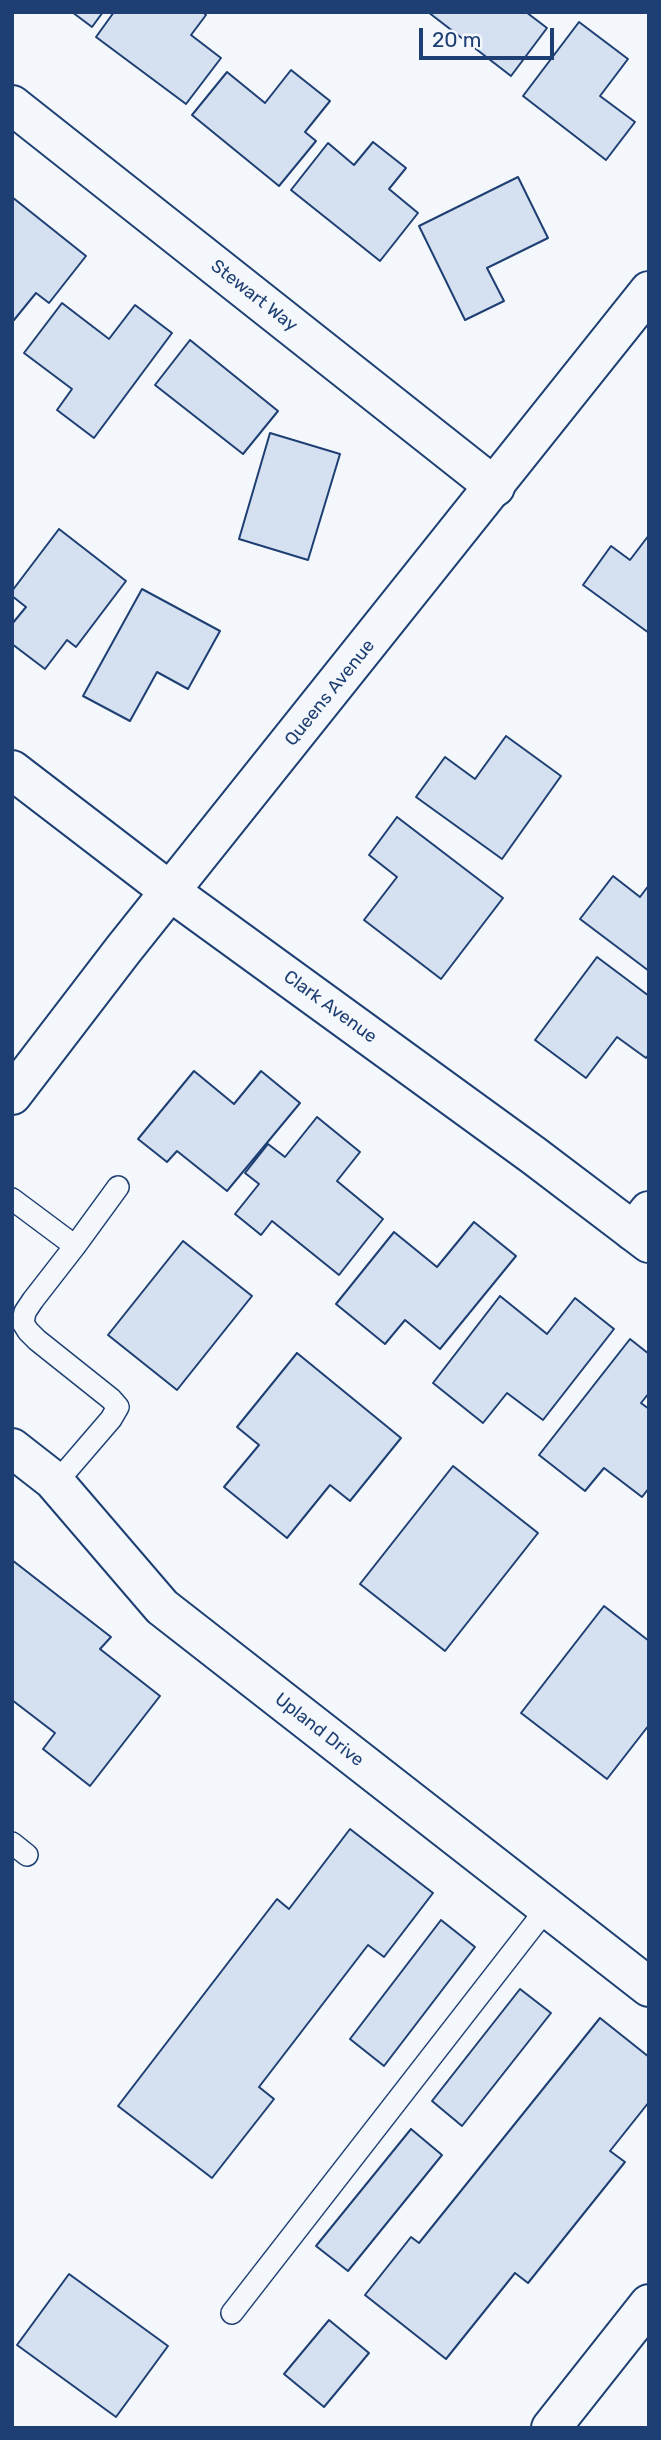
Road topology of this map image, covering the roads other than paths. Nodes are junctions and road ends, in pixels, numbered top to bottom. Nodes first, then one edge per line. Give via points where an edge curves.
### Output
1 (12, 105) edge
2 (649, 291) edge
3 (495, 487) junction
4 (12, 770) edge
5 (171, 892) junction
6 (12, 1095) edge
7 (118, 1188) dead end
8 (12, 1199) edge
9 (643, 1229) edge
10 (75, 1246) junction
11 (12, 1448) edge
12 (56, 1483) junction
13 (547, 1908) junction
14 (649, 1987) edge
15 (649, 2304) edge
16 (232, 2313) dead end
17 (551, 2428) edge

1 - 3 street, Stewart Way
2 - 3 street, Queens Avenue
3 - 5 street, Queens Avenue
4 - 5 street, Clark Avenue
5 - 6 street, Queens Avenue
5 - 9 street, Clark Avenue
7 - 10 lane
8 - 10 lane
10 - 12 lane via 33,1300 23,1322 37,1340 118,1407
11 - 12 street, Upland Drive
12 - 13 street, Upland Drive via 162,1607
13 - 14 street, Upland Drive
13 - 16 lane
15 - 17 street

